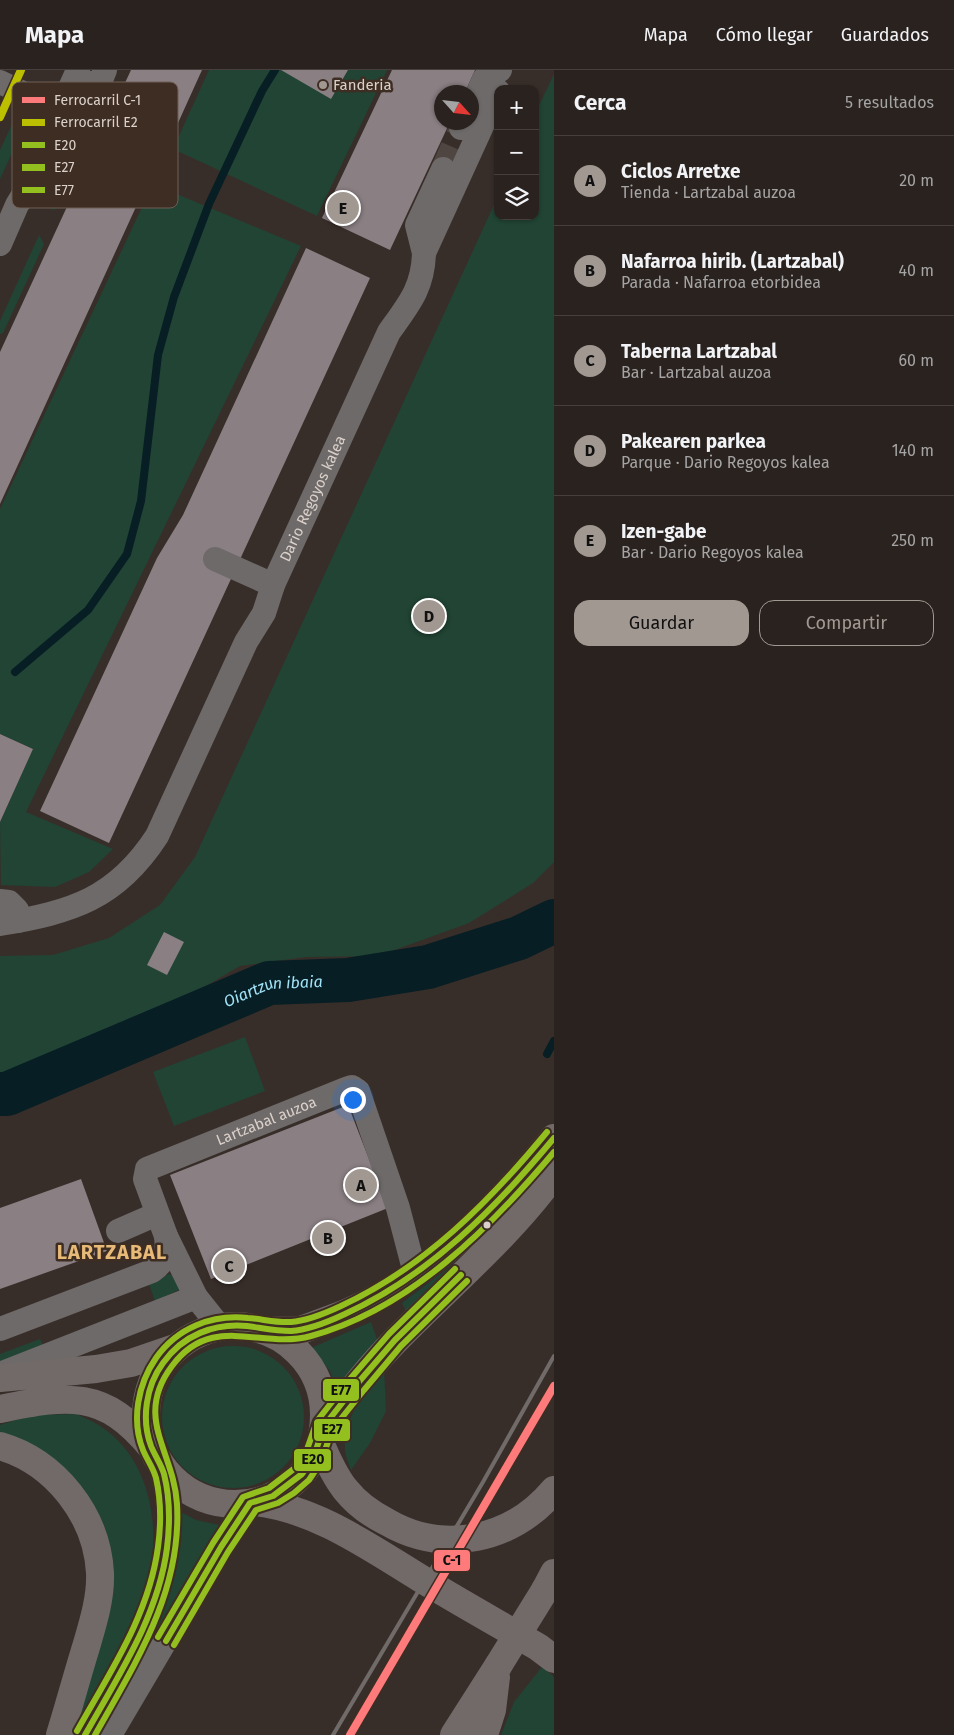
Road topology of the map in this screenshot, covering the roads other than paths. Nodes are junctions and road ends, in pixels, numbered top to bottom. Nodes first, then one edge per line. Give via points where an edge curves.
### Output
1 (106, 70) edge
2 (500, 70) edge
3 (507, 70) edge
4 (74, 80) edge
5 (0, 82) edge
6 (500, 85) edge
7 (12, 88) edge
8 (479, 90) edge
9 (494, 99) edge
10 (443, 169) tunnel mouth
11 (17, 208) edge
12 (0, 244) edge
13 (424, 253) junction
14 (214, 558) dead end
15 (272, 586) junction
16 (0, 901) edge
17 (9, 922) edge
18 (554, 1138) edge
19 (554, 1174) edge
20 (158, 1214) junction
21 (118, 1231) dead end
22 (166, 1236) junction
23 (415, 1273) junction
24 (196, 1297) junction
25 (220, 1327) junction
26 (0, 1329) edge
27 (264, 1330) junction
28 (176, 1348) junction
29 (0, 1376) edge
30 (0, 1409) edge
31 (322, 1434) junction
32 (0, 1446) edge
33 (156, 1456) junction
34 (554, 1490) edge
35 (253, 1503) junction
36 (549, 1581) edge
37 (554, 1659) edge
38 (498, 1666) junction
39 (60, 1735) edge
40 (85, 1735) edge
41 (110, 1735) edge
42 (454, 1735) edge
43 (484, 1735) edge

1 - 4 street via 101,80
2 - 8 street via 484,79
3 - 6 street, Dario Regoyos kalea
5 - 7 street
9 - 13 street, Dario Regoyos kalea
10 - 13 street via 418,225
11 - 12 street
13 - 15 street, Dario Regoyos kalea via 423,275 410,304 389,332
14 - 15 street
15 - 17 street, Dario Regoyos kalea via 264,613 246,642 157,836 137,864 104,893 78,906
16 - 17 street via 8,902 17,910
18 - 23 main road via 521,1178 475,1224
19 - 31 main road via 479,1258 395,1340 357,1384
20 - 21 street
20 - 22 street, Lartzabal auzoa
20 - 23 street, Lartzabal auzoa via 145,1179 147,1169 352,1088 358,1091 398,1208
22 - 24 street, Lartzabal auzoa
22 - 26 street, Lartzabal auzoa via 168,1250 164,1263 152,1271
23 - 27 main road via 342,1315 299,1330
24 - 25 street, Lartzabal auzoa
24 - 29 street
25 - 27 main road
25 - 28 main road via 197,1334
27 - 31 main road via 290,1344 311,1367 322,1395
28 - 29 main road via 105,1368
28 - 33 main road via 163,1362 148,1394 146,1412
30 - 33 main road via 65,1398 94,1403 132,1425
31 - 34 main road via 328,1463 346,1490 371,1514 401,1530 428,1538 454,1541 483,1537 512,1526 540,1507
31 - 35 main road via 313,1459 289,1486
32 - 39 main road via 23,1455 54,1476 77,1504 89,1526 95,1547 100,1572 98,1606
33 - 35 main road via 178,1484 200,1497 224,1504
33 - 40 street via 169,1520 168,1548 160,1584 141,1631
35 - 37 main road via 277,1504 299,1511 341,1532
35 - 41 street via 221,1546
36 - 38 main road, bridge
38 - 42 main road
38 - 43 main road via 492,1710

